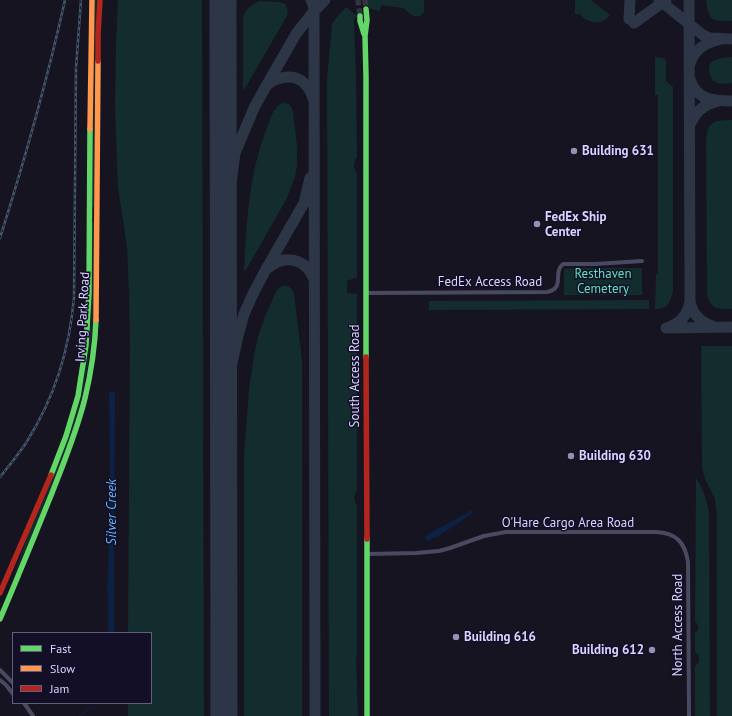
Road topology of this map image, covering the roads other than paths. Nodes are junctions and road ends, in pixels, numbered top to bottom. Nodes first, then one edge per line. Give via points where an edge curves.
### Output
1 (92, 0) edge
2 (100, 0) edge
3 (366, 9) tunnel mouth
4 (360, 16) tunnel mouth
5 (365, 36) junction
6 (642, 261) dead end
7 (366, 293) junction
8 (676, 538) joint
9 (367, 554) junction
10 (0, 593) edge
11 (0, 619) edge
12 (0, 670) edge
13 (0, 680) edge
14 (12, 682) edge
15 (12, 693) edge
16 (25, 704) edge
17 (33, 716) edge
18 (367, 716) edge
19 (689, 716) edge

1 - 10 main road, Irving Park Road via 86,353 77,397 62,446
2 - 11 main road, Irving Park Road via 94,350 78,426 70,449
3 - 5 main road, South Access Road
4 - 5 main road, South Access Road
5 - 7 main road, South Access Road
6 - 7 street, FedEx Access Road via 562,264 558,268 556,288 547,292
7 - 9 main road, South Access Road
8 - 9 street, O'Hare Cargo Area Road via 664,532 506,532 484,536 438,551
8 - 19 street, North Access Road via 687,552 688,562
9 - 18 main road, South Access Road
12 - 14 street
13 - 15 street
16 - 17 street

